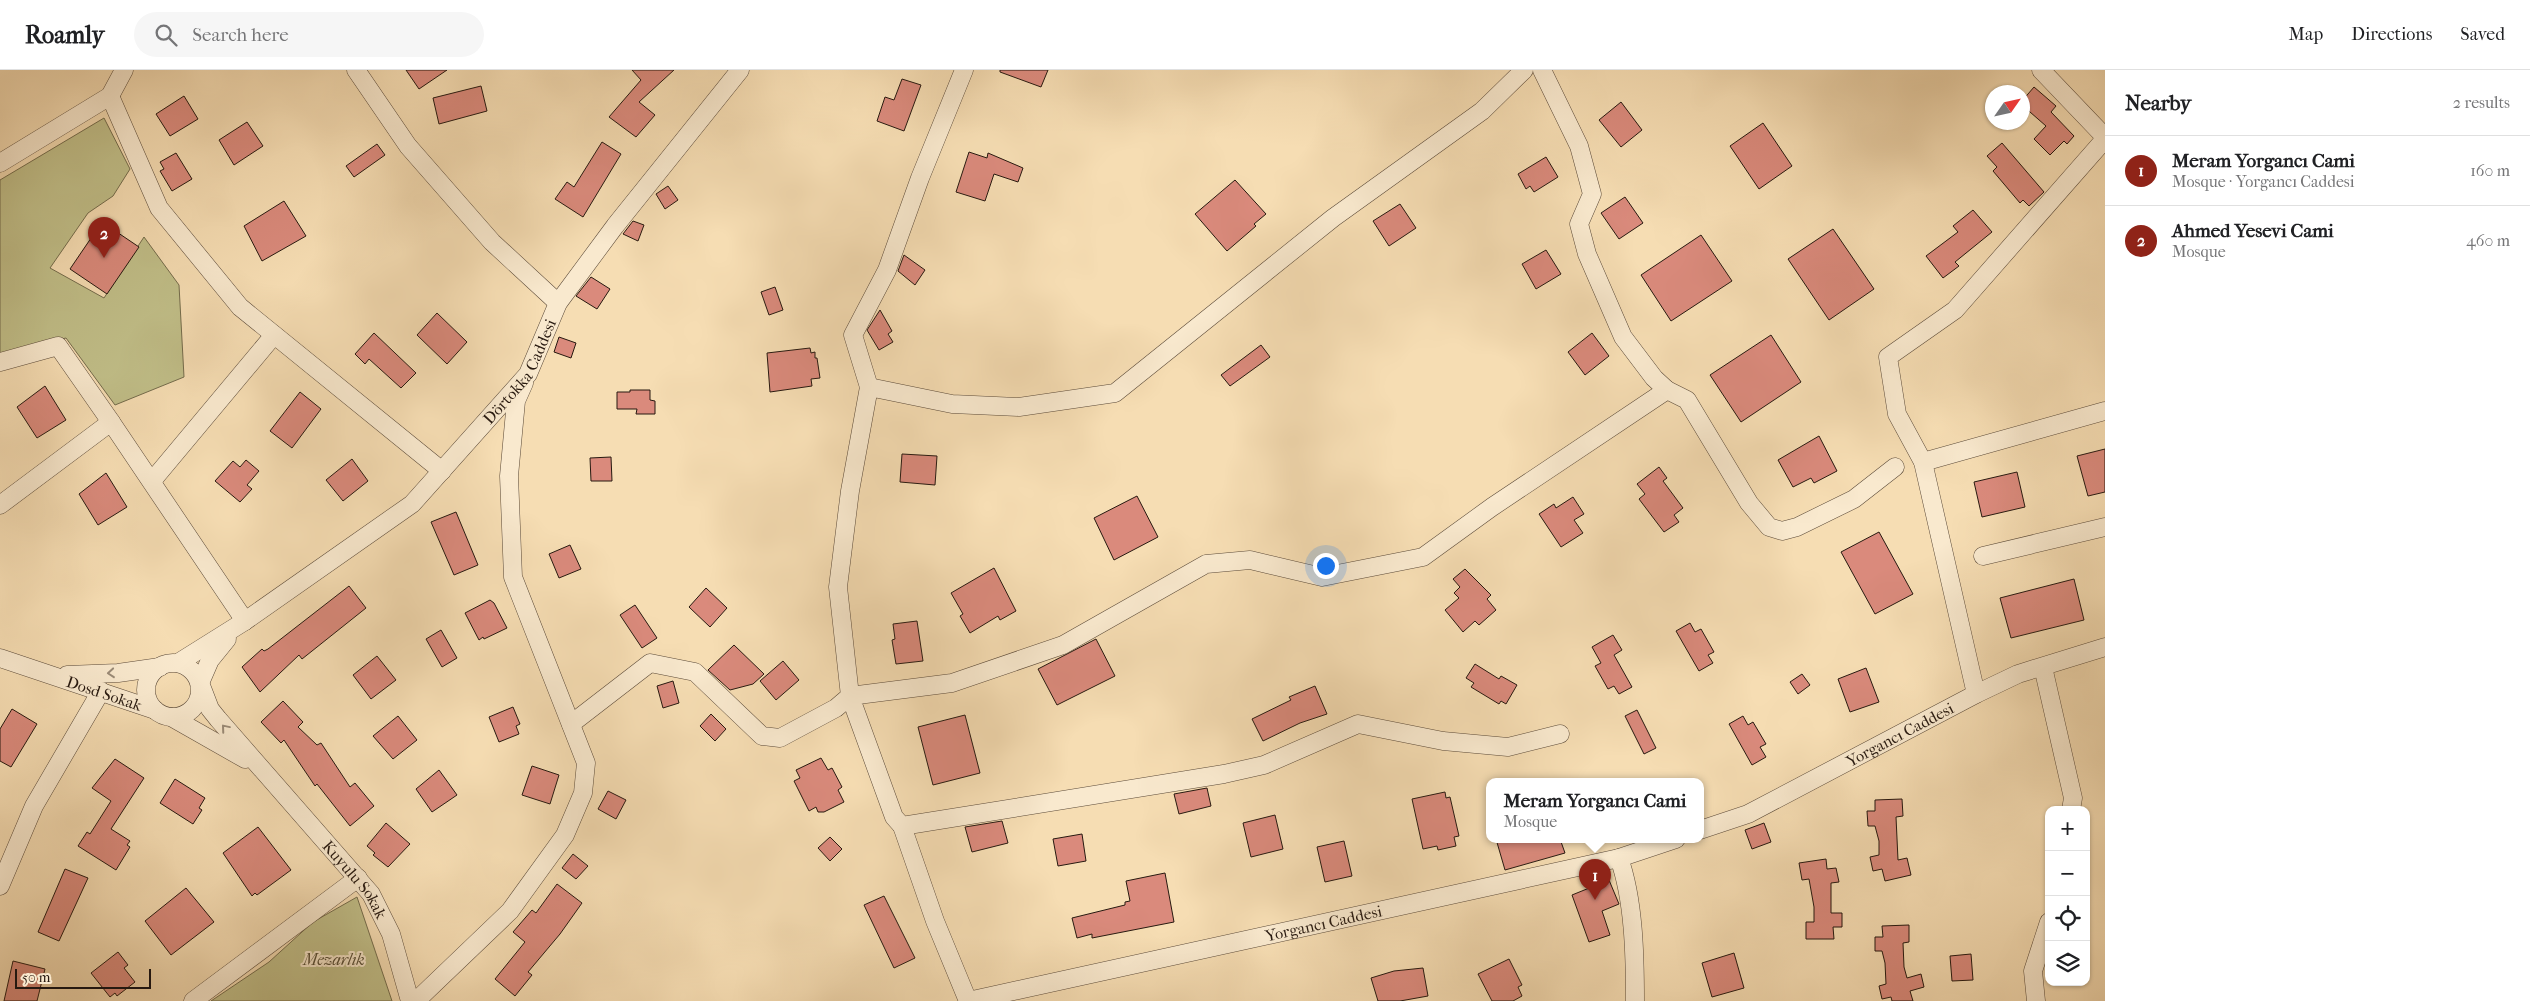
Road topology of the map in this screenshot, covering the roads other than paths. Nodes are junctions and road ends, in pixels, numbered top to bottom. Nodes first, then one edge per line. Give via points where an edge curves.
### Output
1 (124, 70) edge
2 (356, 70) edge
3 (964, 70) edge
4 (1524, 70) edge
5 (1542, 70) edge
6 (2041, 70) edge
7 (732, 73) edge
8 (110, 96) junction
9 (2105, 138) edge
10 (0, 162) edge
11 (558, 303) junction
12 (274, 335) junction
13 (0, 362) edge
14 (528, 374) junction
15 (869, 387) junction
16 (1667, 390) junction
17 (2105, 411) edge
18 (112, 422) junction
19 (1923, 462) junction
20 (1895, 467) dead end
21 (442, 471) junction
22 (152, 481) junction
23 (0, 505) edge
24 (2105, 527) edge
25 (1984, 556) dead end
26 (245, 621) junction
27 (2105, 647) edge
28 (0, 658) edge
29 (178, 663) junction
30 (160, 667) junction
31 (2043, 667) junction
32 (54, 676) junction
33 (200, 683) junction
34 (100, 691) junction
35 (1976, 694) junction
36 (850, 696) junction
37 (155, 710) junction
38 (171, 718) junction
39 (571, 724) junction
40 (1560, 734) dead end
41 (269, 777) junction
42 (2072, 806) edge
43 (902, 826) junction
44 (1704, 829) edge
45 (1664, 843) edge
46 (1619, 858) junction
47 (358, 878) junction
48 (0, 886) edge
49 (2045, 934) edge
50 (193, 1001) edge
51 (410, 1001) edge
52 (416, 1001) edge
53 (968, 1001) edge
54 (1635, 1001) edge
55 (2036, 1001) edge

1 - 8 street
2 - 11 street via 408,146 492,242
3 - 15 street via 887,270 854,335
4 - 15 street via 1482,111 1333,218 1115,393 1019,407 952,404
5 - 16 street via 1579,146 1592,194 1579,224 1587,254 1623,337
6 - 9 street
7 - 11 street, Dörtokka Caddesi
8 - 10 street
8 - 12 street via 159,208 240,307
9 - 19 street via 1955,310 1888,358 1897,414
11 - 14 street, Dörtokka Caddesi
12 - 21 street
12 - 22 street
13 - 18 street via 58,346
14 - 21 street, Dörtokka Caddesi
14 - 39 street via 516,401 509,476 513,577
15 - 36 street via 850,491 838,587
16 - 20 street via 1687,400 1749,504 1769,527 1782,531 1797,527 1854,499
16 - 36 street via 1423,557 1322,577 1250,560 1206,564 1063,645 952,683
17 - 19 street
18 - 22 street
18 - 23 street
19 - 35 street
21 - 26 street, Dörtokka Caddesi via 412,504
22 - 26 street
24 - 25 street
26 - 29 street, Dörtokka Caddesi
26 - 33 street, Dörtokka Caddesi via 216,652
27 - 31 street, Yorgancı Caddesi
28 - 32 street, Dosd Sokak
29 - 30 street
29 - 33 street via 192,670
30 -> 32 street, Dosd Sokak
30 - 37 street via 150,676 146,689 147,699
31 - 35 street, Yorgancı Caddesi via 2018,674
31 - 42 street via 2073,798
32 - 34 street, Dosd Sokak
33 - 38 street via 201,694 194,708 186,715
41 -> 33 street, Kuyulu Sokak via 210,709
34 - 37 street, Dosd Sokak
34 - 48 street via 34,806
35 - 44 street, Yorgancı Caddesi via 1748,814
36 - 39 street via 836,708 780,738 762,736 695,672 650,663
36 - 43 street via 894,817
37 - 38 street
38 - 41 street, Kuyulu Sokak via 235,752
39 - 52 street via 586,763 583,793 565,835 510,911
40 - 43 street via 1508,747 1443,741 1358,724 1264,765 1224,774
41 - 47 street, Kuyulu Sokak
43 - 53 street via 935,921
45 - 46 street, Yorgancı Caddesi
46 - 53 street, Yorgancı Caddesi
46 - 54 street via 1626,878
47 - 50 street
47 - 51 street, Kuyulu Sokak via 384,917
49 - 55 street via 2032,971

